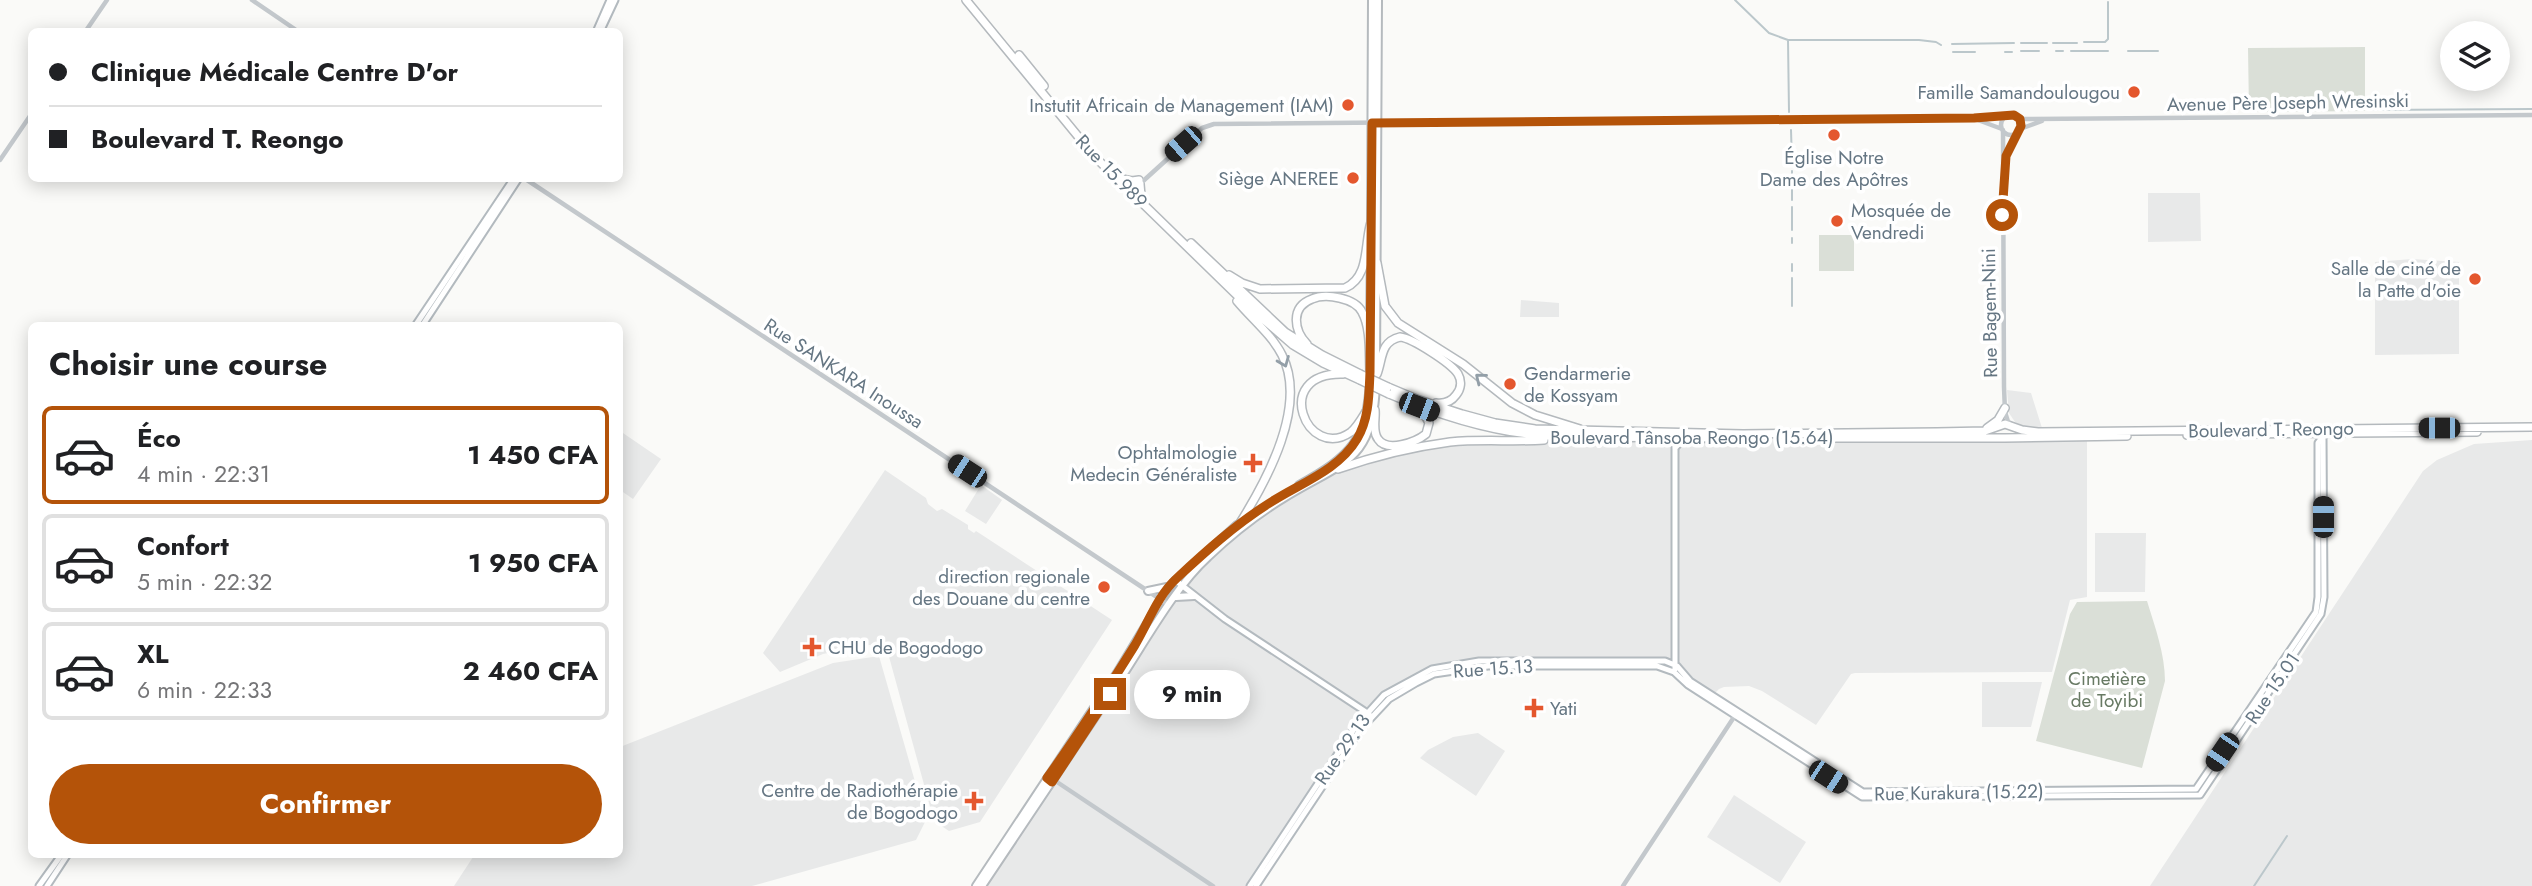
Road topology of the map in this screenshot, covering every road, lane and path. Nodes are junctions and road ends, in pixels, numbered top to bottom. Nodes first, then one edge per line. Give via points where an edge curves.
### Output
1 (107, 0) edge
2 (252, 0) edge
3 (612, 0) edge
4 (966, 0) edge
5 (972, 0) edge
6 (1372, 0) edge
7 (1378, 0) edge
8 (88, 28) edge
9 (293, 28) edge
10 (600, 28) edge
11 (2532, 115) edge
12 (2004, 117) junction
13 (1974, 118) junction
14 (28, 119) edge
15 (2020, 119) junction
16 (2044, 120) junction
17 (1375, 123) junction
18 (2002, 130) junction
19 (2019, 131) junction
20 (0, 160) edge
21 (2003, 173) junction
22 (513, 182) edge
23 (513, 182) edge
24 (530, 182) edge
25 (1135, 185) junction
26 (1371, 222) junction
27 (1377, 263) junction
28 (1215, 269) junction
29 (418, 322) edge
30 (425, 322) edge
31 (1322, 355) junction
32 (1373, 373) junction
33 (1349, 375) junction
34 (1360, 377) junction
35 (1419, 403) junction
36 (1371, 410) junction
37 (2005, 410) junction
38 (2005, 426) junction
39 (2330, 428) junction
40 (1584, 430) junction
41 (2022, 430) junction
42 (2532, 430) edge
43 (1975, 432) junction
44 (2323, 434) junction
45 (1640, 436) junction
46 (1578, 437) junction
47 (2005, 437) junction
48 (1713, 438) junction
49 (1675, 449) junction
50 (1334, 468) junction
51 (1240, 523) junction
52 (1175, 580) junction
53 (1183, 586) junction
54 (1169, 587) junction
55 (1148, 591) junction
56 (1194, 596) junction
57 (2321, 597) junction
58 (1175, 598) junction
59 (1160, 599) junction
60 (1170, 605) junction
61 (1675, 669) junction
62 (1737, 713) junction
63 (1369, 714) junction
64 (1052, 779) junction
65 (2202, 783) joint
66 (2198, 795) joint
67 (59, 858) edge
68 (65, 858) edge
69 (40, 886) edge
70 (47, 886) edge
71 (976, 886) edge
72 (982, 886) edge
73 (1213, 886) edge
74 (1250, 886) edge
75 (1256, 886) edge
76 (1623, 886) edge

1 - 8 street
2 - 9 street
3 - 10 main road
4 - 25 highway, Rue 15.989 via 1088,150
5 - 25 highway via 1083,136 1122,179
6 - 17 main road
7 - 17 main road
11 - 16 street, Avenue Père Joseph Wresinski
12 - 13 street
12 - 15 street
12 - 18 street
13 - 17 street
13 - 18 street
14 - 20 street
15 - 16 street, Avenue Père Joseph Wresinski
15 - 19 street
16 - 19 street, Avenue Père Joseph Wresinski
17 - 25 street via 1208,125
17 - 26 main road
17 - 27 main road
18 - 19 street via 2010,134
18 - 21 street, Rue Bagem-Nini
19 - 21 street via 2007,151
21 - 37 street, Rue Bagem-Nini
22 - 29 main road
23 - 30 main road
24 - 55 street, Rue SANKARA Inoussa
25 - 28 highway, Rue 15.989
25 - 28 highway
26 - 28 highway via 1362,272 1345,288 1261,289
26 - 32 main road
27 - 32 main road
40 -> 27 highway via 1512,403 1463,364 1398,323 1385,306
28 - 31 highway via 1274,323
28 - 33 highway via 1259,317 1293,345
28 -> 51 highway via 1282,354 1290,377 1291,402 1281,437 1259,492
31 - 32 highway via 1298,333 1298,312 1312,298 1353,302 1366,324
31 - 34 highway
32 - 35 highway via 1387,343 1400,337 1413,340 1455,370 1460,382 1457,394 1447,402
32 - 36 main road
33 - 34 highway
33 - 36 highway via 1332,374 1312,381 1302,398 1304,419 1318,434 1337,437 1352,431
34 - 35 highway, bridge
35 - 36 highway via 1429,423 1426,434 1389,446 1376,435
35 - 40 highway via 1511,426
35 - 46 highway, Boulevard Tânsoba Reongo (15.64) via 1458,420 1506,431
36 - 50 main road via 1357,440
36 - 50 main road via 1367,435 1351,458
37 - 38 street, Rue Bagem-Nini
37 - 41 highway
37 - 43 highway via 1994,424
38 - 41 highway, Boulevard T. Reongo
38 - 43 highway
38 - 47 highway via 2012,433
38 - 47 highway via 1998,433
39 - 41 highway, Boulevard T. Reongo
39 - 42 highway, Boulevard T. Reongo
39 - 44 main road
40 - 43 highway
42 - 44 highway, Boulevard Tânsoba Reongo (15.64)
44 - 47 highway, Boulevard Tânsoba Reongo (15.64)
44 - 57 main road via 2318,443
45 - 46 highway, Boulevard Tânsoba Reongo (15.64)
45 - 48 highway, Boulevard Tânsoba Reongo (15.64)
45 - 49 main road via 1667,441
46 - 50 highway via 1453,442
47 - 48 highway, Boulevard Tânsoba Reongo (15.64)
48 - 49 main road via 1681,441
49 - 61 main road
50 - 51 main road via 1284,493
50 - 53 main road via 1253,518 1206,558
51 - 52 main road
52 - 53 main road
52 - 54 main road
53 - 56 main road
53 - 58 main road
54 - 55 main road
54 - 59 main road
55 - 59 street, Rue SANKARA Inoussa
56 - 58 main road
56 - 63 main road
57 - 65 main road, Rue 15.01 via 2314,616
57 - 66 main road, Rue 15.01 via 2321,614
58 - 60 main road
59 - 60 street, Rue SANKARA Inoussa
59 - 64 main road
60 - 64 main road
61 - 62 main road, Rue 15.13
61 - 63 main road, Rue 15.13 via 1476,667 1434,674
62 - 65 main road, Rue Kurakura (15.22) via 1865,793 2191,790
62 - 66 main road, Rue Kurakura (15.22) via 1862,797
62 - 76 street
63 - 74 main road, Rue 29.13 via 1345,742
63 - 75 main road, Rue 15.13
64 - 71 main road
64 - 72 main road
64 - 73 street
67 - 69 main road
68 - 70 main road

